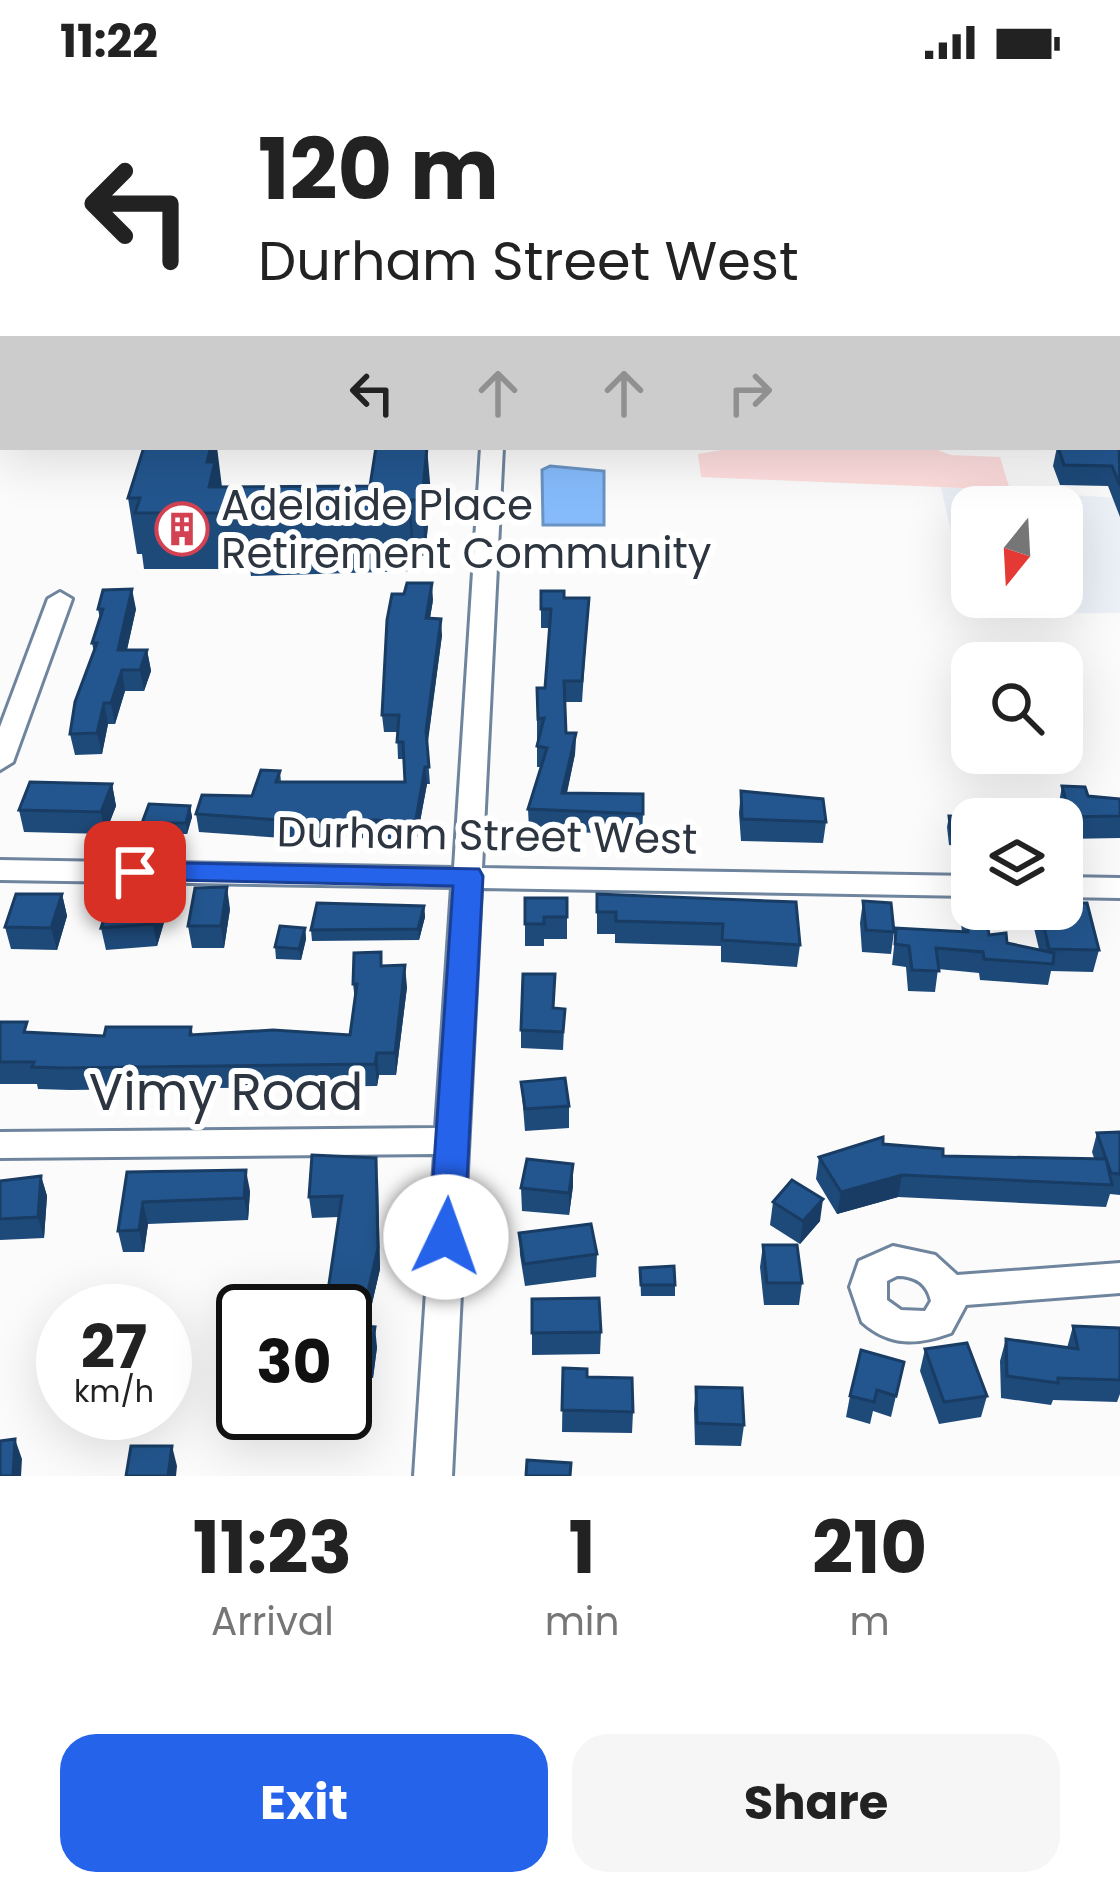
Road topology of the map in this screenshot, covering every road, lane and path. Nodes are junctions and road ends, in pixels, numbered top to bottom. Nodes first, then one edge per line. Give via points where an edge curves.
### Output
1 (492, 450) edge
2 (60, 599) dead end
3 (0, 762) edge
4 (0, 870) edge
5 (468, 876) junction
6 (951, 886) edge
7 (1083, 887) edge
8 (1120, 888) edge
9 (452, 1141) junction
10 (0, 1144) edge
11 (1120, 1278) edge
12 (948, 1291) dead end
13 (433, 1476) edge

1 - 5 street
2 - 3 street
4 - 5 street, Durham Street West
5 - 6 street, Durham Street West
5 - 9 street
7 - 8 street
9 - 10 street, Vimy Road
9 - 13 street
11 - 12 street

